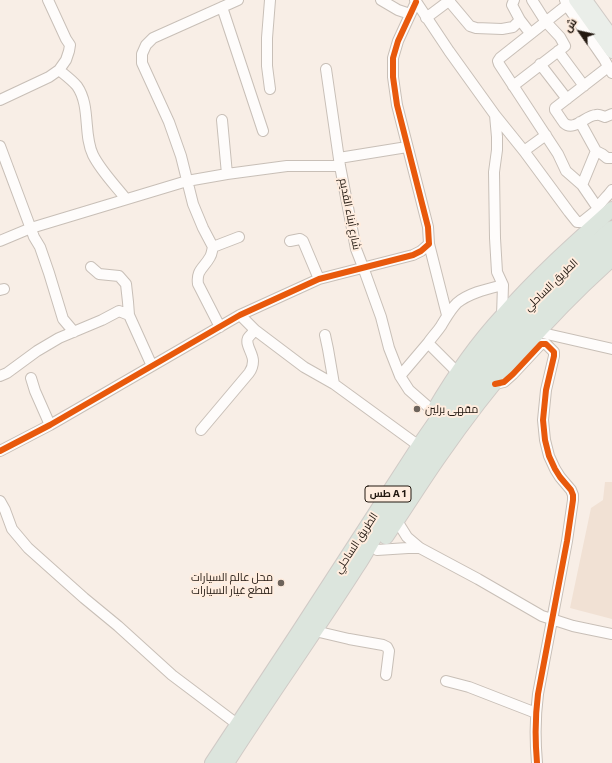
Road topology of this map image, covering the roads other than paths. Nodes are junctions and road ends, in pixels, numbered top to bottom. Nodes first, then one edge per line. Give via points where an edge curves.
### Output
1 (48, 0) edge
2 (238, 0) edge
3 (270, 0) edge
4 (381, 0) edge
5 (514, 0) edge
6 (532, 0) edge
7 (586, 0) edge
8 (415, 1) edge
9 (450, 1) edge
10 (569, 2) edge
11 (222, 7) junction
12 (410, 14) junction
13 (426, 18) junction
14 (520, 20) junction
15 (546, 22) junction
16 (530, 33) junction
17 (612, 36) edge
18 (558, 51) junction
19 (612, 52) edge
20 (540, 64) junction
21 (326, 69) dead end
22 (58, 70) junction
23 (610, 70) edge
24 (512, 86) junction
25 (584, 86) junction
26 (270, 89) dead end
27 (567, 99) junction
28 (0, 100) edge
29 (612, 114) edge
30 (494, 115) junction
31 (222, 120) dead end
32 (580, 122) junction
33 (263, 131) dead end
34 (546, 135) junction
35 (0, 146) edge
36 (407, 147) junction
37 (524, 151) junction
38 (596, 151) junction
39 (612, 158) edge
40 (340, 162) junction
41 (227, 174) junction
42 (187, 181) junction
43 (582, 185) junction
44 (612, 190) edge
45 (126, 199) junction
46 (597, 207) junction
47 (612, 209) edge
48 (31, 228) junction
49 (612, 228) edge
50 (239, 237) dead end
51 (0, 241) edge
52 (290, 241) dead end
53 (429, 244) junction
54 (612, 244) edge
55 (214, 247) junction
56 (601, 254) edge
57 (92, 267) dead end
58 (363, 267) junction
59 (319, 279) junction
60 (503, 285) junction
61 (129, 314) junction
62 (240, 315) junction
63 (447, 315) junction
64 (502, 316) junction
65 (220, 327) junction
66 (255, 330) junction
67 (74, 332) junction
68 (538, 332) junction
69 (325, 335) dead end
70 (428, 343) junction
71 (612, 348) edge
72 (152, 366) junction
73 (458, 372) junction
74 (0, 376) edge
75 (400, 376) junction
76 (32, 378) dead end
77 (334, 384) junction
78 (495, 384) junction
79 (433, 411) junction
80 (50, 425) junction
81 (201, 430) dead end
82 (415, 443) junction
83 (0, 451) edge
84 (409, 462) junction
85 (0, 501) edge
86 (397, 521) junction
87 (420, 548) junction
88 (377, 550) junction
89 (357, 567) junction
90 (551, 620) junction
91 (314, 631) junction
92 (612, 634) edge
93 (386, 675) dead end
94 (446, 681) dead end
95 (536, 713) junction
96 (237, 724) junction
97 (212, 763) edge
98 (227, 763) edge
99 (537, 763) edge

1 - 22 street via 70,45 66,60
2 - 11 street
3 - 26 street via 267,66
4 - 12 street
5 - 14 street via 512,5
6 - 15 street
7 - 17 main road
8 - 12 street
8 - 13 street
9 - 13 street
9 - 14 street via 470,26 476,28 502,29 513,27
10 - 15 street
10 - 19 main road
10 - 23 street
11 - 33 street
11 - 42 street via 153,38 142,54 142,63 169,122
12 - 36 street via 393,58 397,105
13 - 30 street
14 - 16 street
15 - 16 street
15 - 18 street via 565,46
16 - 24 street via 498,61
18 - 20 street
18 - 25 street
20 - 24 street
20 - 27 street
21 - 40 street, شارع أبناء القديم
22 - 28 street via 49,77
22 - 45 street via 77,86 83,99 93,154
23 - 25 street
24 - 34 street
25 - 27 street
27 - 32 street via 556,106 555,110 564,123 569,125
29 - 32 street via 605,117 598,114
30 - 37 street
30 - 60 street via 497,137 494,172 496,238 498,272
31 - 41 street
32 - 38 street
34 - 37 street
34 - 43 street via 566,171
35 - 48 street
36 - 40 street
36 - 53 street via 428,227
37 - 46 street via 577,222 582,222 597,210
38 - 39 street via 607,158
38 - 43 street
40 - 41 street
40 - 58 street, شارع أبناء القديم via 356,249
41 - 42 street
42 - 45 street
42 - 55 street via 202,228
43 - 46 street
44 - 46 street
45 - 48 street
47 - 64 highway via 556,260
48 - 51 street
48 - 67 street via 40,247 63,319
49 - 56 highway, الطريق الساحلي
50 - 55 street
52 - 59 street via 303,241
53 - 58 street via 413,255
53 - 63 street
54 - 56 highway, الطريق الساحلي
55 - 65 street via 198,274 198,284
56 - 68 highway via 559,310
56 - 84 highway, الطريق الساحلي / طس A 1 via 552,282 515,320 483,357
56 - 89 highway, الطريق الساحلي / طس A 1 via 559,293 492,367 427,457
57 - 61 street via 99,274 119,276 126,284
58 - 59 street
58 - 75 street, شارع أبناء القديم
59 - 62 street
60 - 63 street via 468,296 457,303
60 - 64 street
61 - 67 street via 119,311
61 - 72 street
62 - 65 street
62 - 66 street
63 - 70 street
64 - 73 highway
65 - 72 street
66 - 77 street via 304,367
66 - 81 street via 248,338 253,357 252,368
67 - 74 street via 36,351
68 - 71 street
68 - 78 highway
69 - 77 street
70 - 73 street
70 - 75 street
72 - 80 street
73 - 79 highway
75 - 79 street, شارع أبناء القديم via 408,390
76 - 80 street
77 - 82 street
78 - 86 highway via 440,455
78 - 90 street via 504,382 540,344 546,344 554,352 543,420 549,456 573,495 567,542
79 - 82 highway
80 - 83 street
82 - 84 highway
84 - 96 highway, الطريق الساحلي / طس A 1
85 - 96 street via 12,529 28,548 172,675
86 - 87 street via 407,537
86 - 88 highway
87 - 88 street
87 - 90 street
88 - 89 highway via 368,561
89 - 91 highway, الطريق الساحلي / طس A 1
90 - 92 street
90 - 95 street
91 - 93 street via 387,647
91 - 98 highway, الطريق الساحلي / طس A 1
94 - 95 street via 469,687
95 - 99 street
96 - 97 highway, الطريق الساحلي / طس A 1

